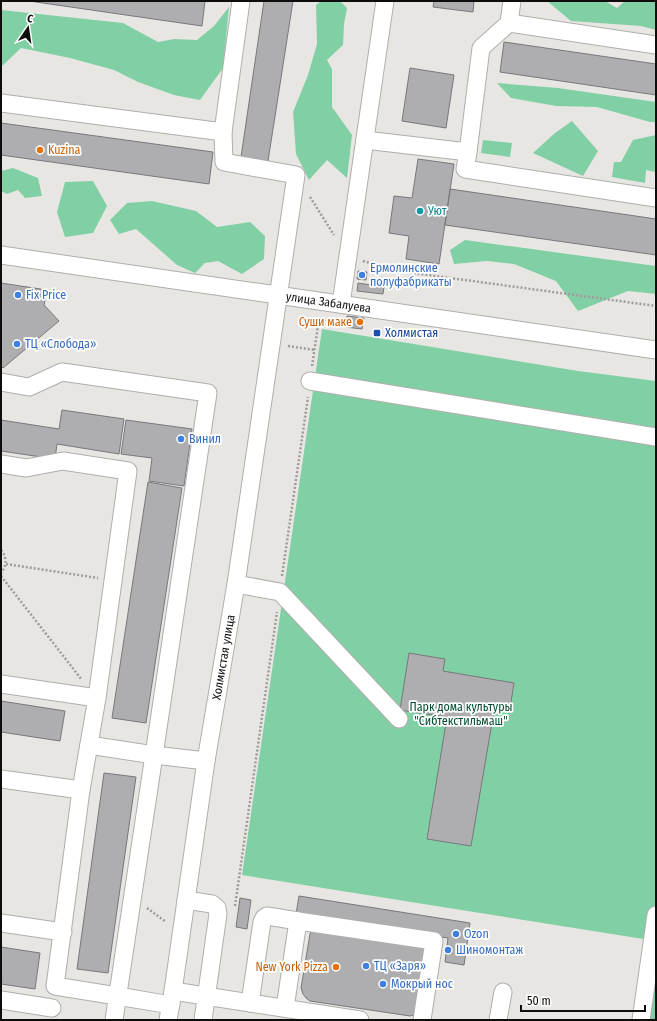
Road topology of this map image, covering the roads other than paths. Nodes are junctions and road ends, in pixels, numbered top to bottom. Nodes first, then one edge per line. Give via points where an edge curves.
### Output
1 (240, 1) edge
2 (385, 1) edge
3 (512, 1) edge
4 (509, 23) junction
5 (656, 45) edge
6 (1, 103) edge
7 (223, 132) junction
8 (365, 140) junction
9 (468, 152) junction
10 (656, 198) edge
11 (1, 255) edge
12 (278, 295) junction
13 (341, 304) junction
14 (656, 350) edge
15 (310, 381) road end
16 (1, 382) edge
17 (656, 437) edge
18 (1, 464) edge
19 (236, 584) junction
20 (1, 684) edge
21 (97, 698) junction
22 (399, 719) dead end
23 (89, 745) junction
24 (154, 755) junction
25 (206, 761) junction
26 (1, 779) edge
27 (81, 790) junction
28 (186, 900) junction
29 (656, 915) edge
30 (298, 921) junction
31 (1, 923) edge
32 (62, 932) junction
33 (55, 986) junction
34 (503, 992) dead end
35 (118, 996) junction
36 (207, 996) junction
37 (1, 1000) edge
38 (250, 1003) junction
39 (171, 1005) edge
40 (285, 1008) junction
41 (51, 1014) edge
42 (114, 1020) edge
43 (203, 1020) edge
44 (360, 1020) edge
45 (422, 1020) edge
46 (498, 1020) edge
47 (641, 1020) edge

1 - 7 street
2 - 8 street
3 - 4 street
4 - 5 street
4 - 9 street via 481,48
6 - 7 street
7 - 12 street, Холмистая улица via 224,162 296,175
8 - 9 street
8 - 13 street
9 - 10 street via 465,169
11 - 12 street, улица Забалуева
12 - 13 street, улица Забалуева
12 - 19 street, Холмистая улица
13 - 14 street, улица Забалуева
15 - 17 street
16 - 24 street via 29,387 62,372 208,393
18 - 21 street via 26,468 63,461 128,471
19 - 22 street via 280,592
19 - 25 street, Холмистая улица
20 - 21 street
21 - 23 street
23 - 24 street
23 - 27 street
24 - 25 street
24 - 35 street
25 - 28 street, Холмистая улица
26 - 27 street
27 - 32 street
28 - 36 street via 212,904 217,908
28 - 39 street, Холмистая улица
29 - 47 street
30 - 38 street via 267,916 264,918
30 - 40 street
30 - 45 street via 434,941
31 - 32 street
32 - 33 street
33 - 35 street
33 - 41 street
34 - 46 street
35 - 39 street
35 - 42 street
36 - 38 street
36 - 39 street
36 - 43 street
37 - 41 street
38 - 40 street
40 - 44 street

